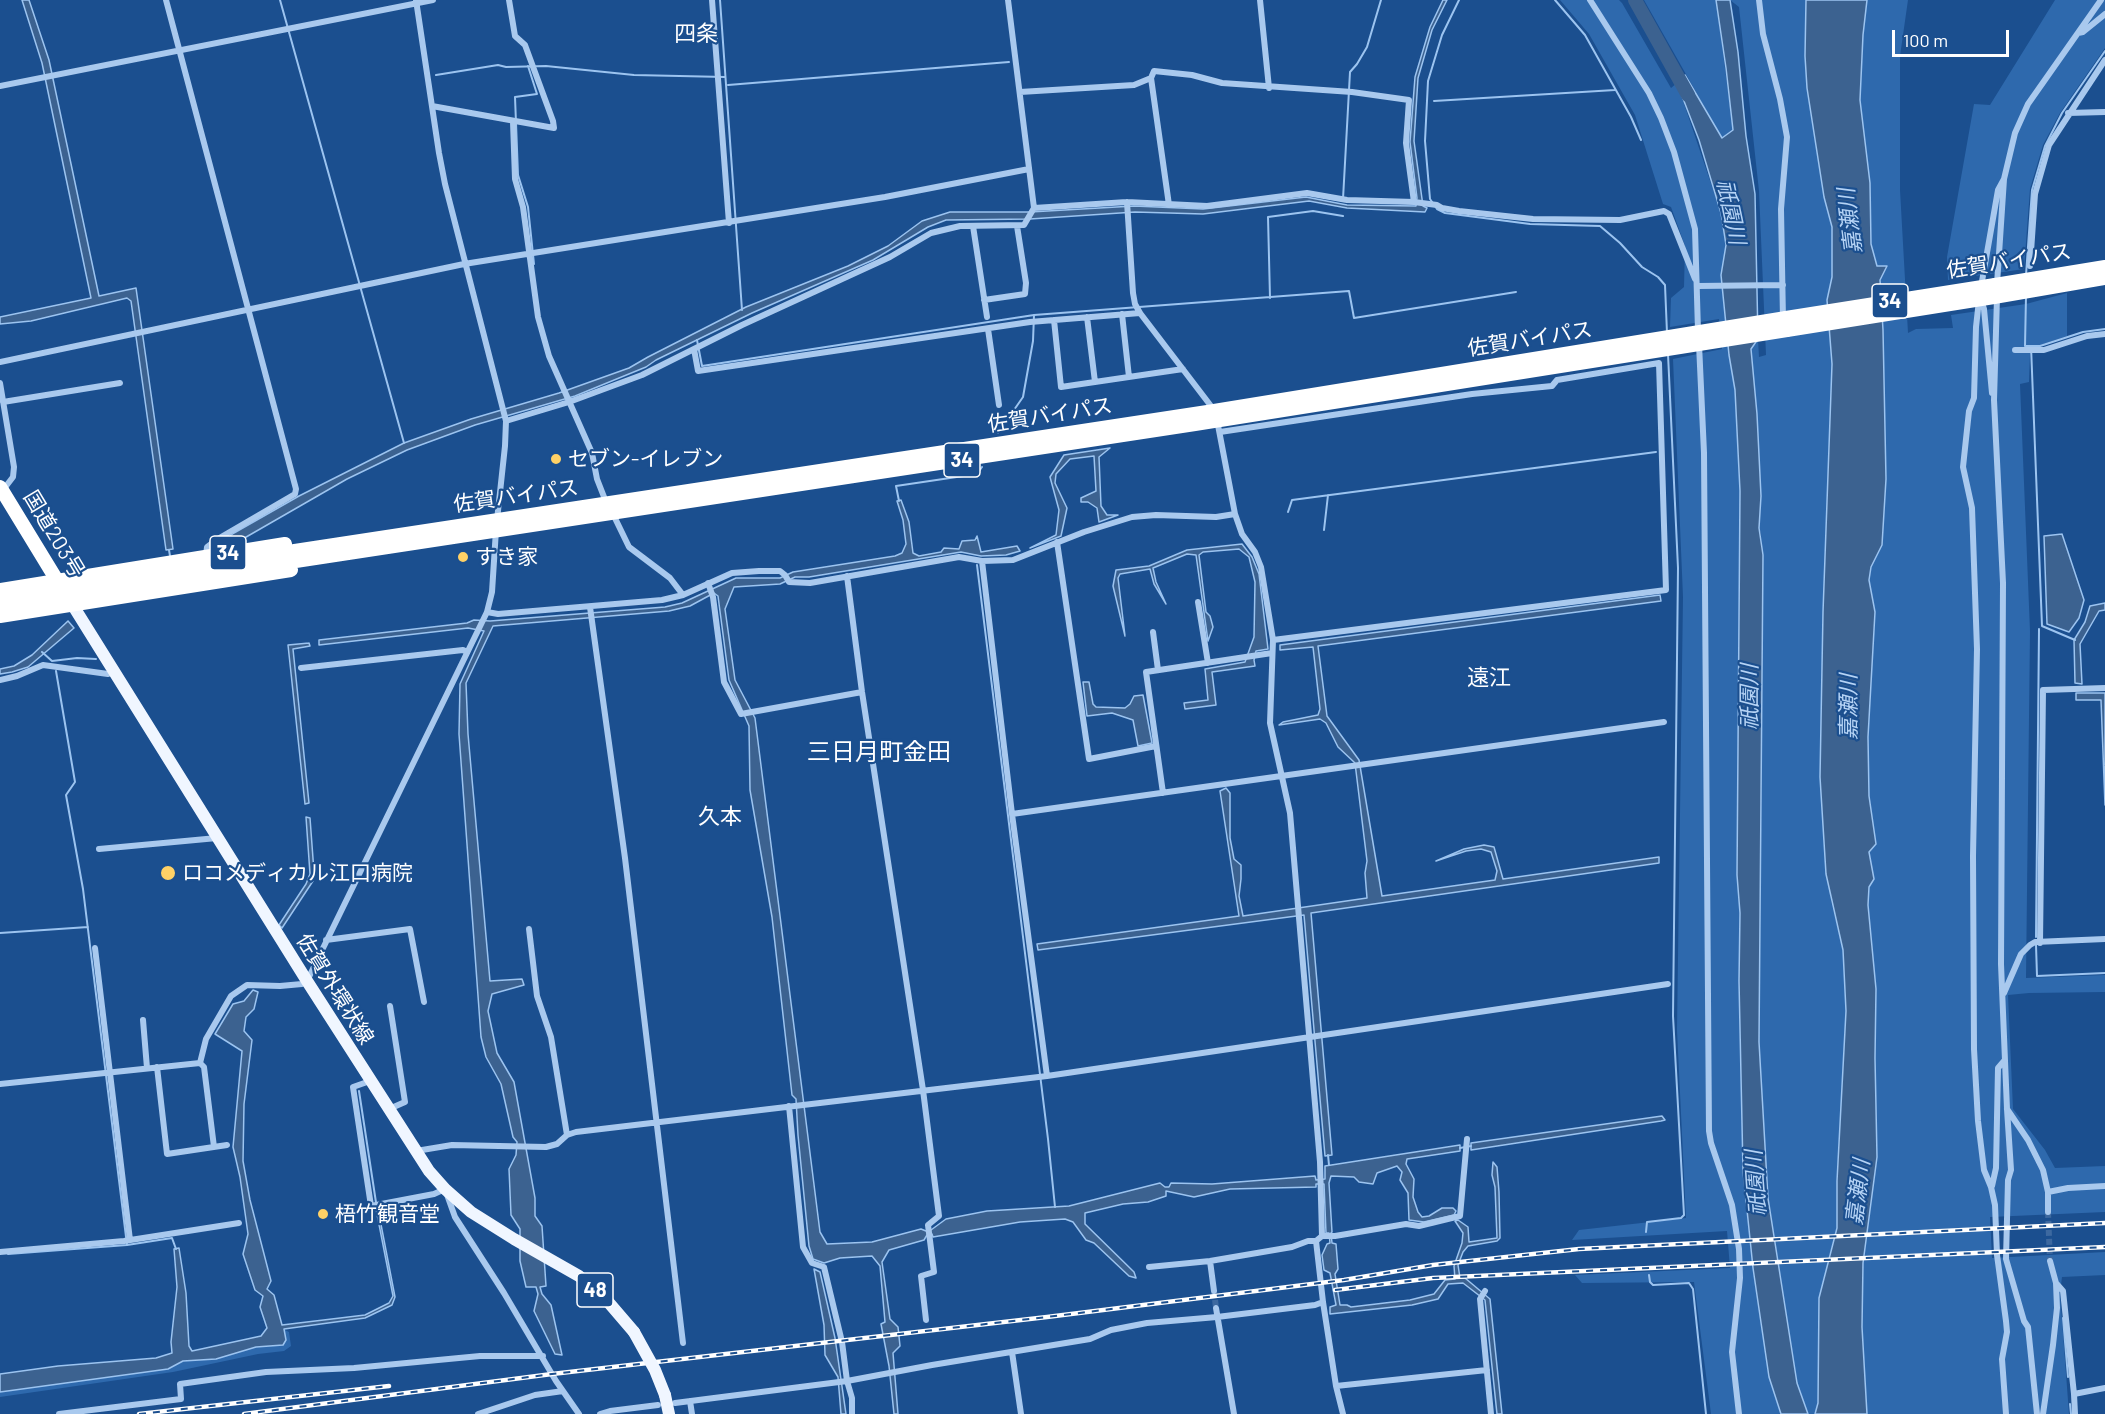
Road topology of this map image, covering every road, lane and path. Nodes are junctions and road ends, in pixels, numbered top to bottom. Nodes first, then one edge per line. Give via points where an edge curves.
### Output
1 (166, 0) edge
2 (433, 0) edge
3 (509, 0) edge
4 (712, 0) edge
5 (1008, 0) edge
6 (1260, 0) edge
7 (1590, 0) edge
8 (1759, 0) edge
9 (2101, 0) edge
10 (416, 1) edge
11 (2105, 14) edge
12 (2077, 33) junction
13 (179, 50) junction
14 (2105, 60) edge
15 (1151, 78) junction
16 (0, 86) edge
17 (1269, 88) junction
18 (1020, 92) junction
19 (432, 106) junction
20 (2105, 112) edge
21 (2068, 113) junction
22 (516, 123) junction
23 (1029, 169) junction
24 (2004, 179) junction
25 (1127, 202) junction
26 (1414, 202) junction
27 (1169, 205) junction
28 (1034, 208) junction
29 (729, 223) junction
30 (973, 225) junction
31 (1021, 225) junction
32 (528, 255) junction
33 (465, 264) junction
34 (2030, 266) dead end
35 (2105, 267) edge
36 (2105, 278) edge
37 (1783, 285) junction
38 (1698, 286) junction
39 (1997, 290) junction
40 (1980, 293) junction
41 (984, 300) junction
42 (247, 309) junction
43 (1140, 313) junction
44 (1122, 314) junction
45 (987, 317) dead end
46 (1087, 317) junction
47 (1054, 320) junction
48 (1783, 325) junction
49 (988, 329) junction
50 (2105, 334) edge
51 (1698, 338) junction
52 (694, 349) junction
53 (2015, 350) dead end
54 (0, 363) edge
55 (1183, 369) junction
56 (1129, 377) junction
57 (1095, 382) junction
58 (0, 383) edge
59 (120, 383) dead end
60 (1994, 400) junction
61 (3, 402) junction
62 (569, 402) junction
63 (999, 405) dead end
64 (506, 421) junction
65 (1217, 421) junction
66 (1, 488) edge
67 (610, 509) junction
68 (1235, 514) junction
69 (496, 526) junction
70 (400, 540) junction
71 (1057, 542) junction
72 (206, 556) junction
73 (276, 559) junction
74 (982, 561) junction
75 (847, 576) junction
76 (57, 580) junction
77 (709, 585) junction
78 (0, 590) edge
79 (683, 594) junction
80 (0, 597) edge
81 (1198, 602) dead end
82 (72, 604) junction
83 (0, 608) edge
84 (591, 610) junction
85 (487, 612) junction
86 (0, 616) edge
87 (1153, 632) dead end
88 (1273, 640) junction
89 (467, 652) junction
90 (1272, 653) junction
91 (1208, 663) junction
92 (301, 668) dead end
93 (1158, 670) junction
94 (113, 672) junction
95 (0, 680) edge
96 (2105, 688) edge
97 (862, 692) junction
98 (1664, 722) dead end
99 (1156, 746) junction
100 (1283, 776) junction
101 (1162, 793) junction
102 (1012, 814) junction
103 (217, 838) junction
104 (99, 849) dead end
105 (529, 929) dead end
106 (2105, 939) edge
107 (326, 940) junction
108 (2040, 943) junction
109 (95, 948) dead end
110 (307, 981) junction
111 (1668, 984) dead end
112 (2002, 996) junction
113 (424, 1002) dead end
114 (390, 1006) dead end
115 (143, 1020) dead end
116 (1311, 1036) junction
117 (2005, 1060) junction
118 (200, 1063) junction
119 (157, 1067) junction
120 (147, 1068) junction
121 (111, 1072) junction
122 (1047, 1076) junction
123 (370, 1080) junction
124 (0, 1084) edge
125 (923, 1090) junction
126 (792, 1106) junction
127 (2007, 1109) junction
128 (389, 1110) junction
129 (657, 1122) junction
130 (567, 1136) junction
131 (1466, 1144) dead end
132 (227, 1145) dead end
133 (214, 1147) junction
134 (416, 1152) junction
135 (1992, 1186) junction
136 (2105, 1186) edge
137 (445, 1189) junction
138 (2048, 1192) junction
139 (2048, 1212) tunnel mouth
140 (239, 1223) dead end
141 (1324, 1236) junction
142 (127, 1241) junction
143 (1316, 1241) junction
144 (0, 1252) edge
145 (1210, 1261) junction
146 (2050, 1261) tunnel mouth
147 (1149, 1267) dead end
148 (2056, 1283) junction
149 (1214, 1291) tunnel mouth
150 (1485, 1291) dead end
151 (1323, 1302) junction
152 (1216, 1308) tunnel mouth
153 (1217, 1317) junction
154 (926, 1320) dead end
155 (683, 1343) dead end
156 (1012, 1352) junction
157 (543, 1356) junction
158 (1487, 1370) junction
159 (842, 1382) junction
160 (1336, 1386) junction
161 (2105, 1388) edge
162 (562, 1391) junction
163 (2074, 1394) junction
164 (690, 1401) junction
165 (667, 1404) edge
166 (59, 1414) edge
167 (478, 1414) edge
168 (579, 1414) edge
169 (600, 1414) edge
170 (692, 1414) edge
171 (852, 1414) edge
172 (1020, 1414) edge
173 (1234, 1414) edge
174 (1343, 1414) edge
175 (1491, 1414) edge
176 (1738, 1414) edge
177 (2006, 1414) edge
178 (2037, 1414) edge
179 (2043, 1414) edge
180 (2075, 1414) edge

1 - 13 street
2 - 10 street
3 - 22 street via 515,36 525,45 554,128
4 - 29 street
5 - 18 street
6 - 17 street
7 - 38 street via 1662,118 1695,229
8 - 37 street via 1787,137 1781,209
9 - 12 street
10 - 13 street
10 - 19 street
11 - 12 street
12 - 24 street via 2028,104 2015,133
13 - 16 street
13 - 42 street
14 - 21 street
15 - 17 street via 1154,71
15 - 18 street via 1134,85
15 - 27 street
17 - 26 street via 1352,92 1409,100 1406,143
18 - 23 street
19 - 22 street
19 - 33 street
20 - 21 street
21 - 34 street via 2049,145 2035,194
22 - 32 street via 515,178 523,207
23 - 28 street
23 - 29 street
24 - 39 street
24 - 40 street via 1998,190
25 - 27 street
25 - 28 street
25 - 43 street via 1132,293
26 - 27 street via 1307,193 1208,206
26 - 38 street via 1533,219 1620,220 1664,211 1669,214
28 - 31 street
29 - 32 street
30 - 31 street
30 - 41 street
30 - 52 street via 931,233 890,257
31 - 41 street via 1025,294
32 - 33 street
32 - 62 street via 549,356
33 - 42 street
33 - 64 street
35 - 39 highway, 佐賀バイパス / 34
36 - 39 highway, 佐賀バイパス / 34
37 - 38 street
37 - 48 street
38 - 51 street
39 - 48 highway, 佐賀バイパス / 34, bridge
39 - 60 street
40 - 60 street
40 - 135 street via 1974,398 1963,467 1972,508 1977,649 1974,1049 1984,1170
41 - 45 street
42 - 54 street
42 - 72 street via 296,489 295,494 216,540 207,547
43 - 44 street
43 - 55 street
44 - 46 street
44 - 56 street
46 - 47 street
46 - 57 street
47 - 49 street
47 - 57 street via 1061,387
48 - 51 highway, 佐賀バイパス / 34
49 - 52 street via 698,371
49 - 63 street
50 - 53 street via 2044,350
51 - 65 highway, 佐賀バイパス / 34
51 - 176 street via 1704,453 1709,1131 1732,1205 1739,1249 1732,1353
52 - 62 street via 642,375
55 - 56 street
55 - 65 street
56 - 57 street
58 - 61 street
59 - 61 street
60 - 112 street via 2003,583
61 - 66 street via 14,467 13,477
62 - 64 street
62 - 67 street via 592,453 597,479
64 - 69 street
65 - 67 highway, 佐賀バイパス / 34
65 - 68 street
65 - 88 street via 1552,386 1557,380 1659,363 1666,590
66 - 76 highway, 国道203号
67 - 69 highway, 佐賀バイパス / 34
67 - 79 street via 629,547 670,578
68 - 71 street via 1132,517
68 - 88 street via 1261,567
69 - 70 highway, 佐賀バイパス / 34
69 - 85 street
70 - 72 highway, 34 via 372,532
70 - 73 highway, 佐賀バイパス / 34
70 - 82 highway, 34 via 372,557
71 - 74 street via 1013,560
71 - 99 street via 1089,759
72 - 76 highway, 34
73 - 80 highway, 佐賀バイパス / 34, bridge
73 - 83 highway, 佐賀バイパス / 34, bridge
74 - 75 street via 959,557
74 - 102 street
75 - 77 street via 810,583 789,582 780,571 759,570 732,573
75 - 97 street
76 - 78 highway
76 - 82 highway, 国道203号
77 - 79 street
77 - 97 street via 724,682 741,714
79 - 84 street
81 - 91 street
82 - 86 highway
82 - 94 main road, 佐賀外環状線 / 48
84 - 85 street
84 - 129 street
85 - 89 street
87 - 93 street
88 - 90 street
89 - 92 street
89 - 107 street
90 - 91 street
90 - 100 street via 1270,723
91 - 93 street
93 - 99 street via 1146,672
94 - 95 street via 43,665
94 - 103 main road, 佐賀外環状線 / 48
96 - 108 street via 2043,690
97 - 125 street
98 - 100 street
99 - 101 street
100 - 101 street
100 - 116 street
101 - 102 street
102 - 122 street
103 - 104 street
103 - 110 main road, 佐賀外環状線 / 48
105 - 130 street via 537,996 550,1037
106 - 108 street
107 - 110 street
107 - 113 street via 410,929
108 - 112 street via 2035,942 2021,954
109 - 121 street
110 - 118 street via 247,986 231,996 206,1039
110 - 123 main road, 佐賀外環状線 / 48
111 - 116 street
112 - 117 street
114 - 128 street via 405,1102
115 - 120 street
116 - 122 street
116 - 141 street
117 - 127 street
117 - 135 street via 1998,1068 1996,1168
118 - 119 street
118 - 133 street via 204,1066
119 - 120 street
119 - 133 street via 166,1154
120 - 121 street
121 - 124 street
121 - 142 street
122 - 125 street
123 - 128 main road, 佐賀外環状線 / 48
123 - 137 street via 353,1087 371,1206
125 - 126 street
125 - 154 street via 939,1216 928,1225 934,1272 921,1276
126 - 129 street
126 - 159 street via 803,1247 812,1263 824,1267 842,1342
127 - 138 street via 2043,1170
127 - 178 street via 2011,1170 2006,1259 2028,1327
128 - 134 main road, 佐賀外環状線 / 48
129 - 130 street
129 - 155 street
130 - 134 street via 557,1144 529,1147 452,1145
131 - 141 street via 1460,1215 1419,1226 1406,1224
132 - 133 street
134 - 137 main road, 佐賀外環状線 / 48
135 - 177 street via 1996,1255 2007,1332 2001,1359
136 - 138 street
137 - 157 street via 455,1217
137 - 165 main road, 佐賀外環状線 / 48, bridge via 471,1212 579,1276 604,1297 634,1332 655,1370
138 - 139 street
140 - 142 street
141 - 143 street
142 - 144 street
143 - 145 street
143 - 151 street
145 - 147 street
145 - 149 street
146 - 148 street
148 - 163 street via 2063,1291
148 - 179 street via 2057,1308
150 - 158 street via 1480,1299
151 - 153 street
151 - 160 street
152 - 153 street
153 - 156 street via 1146,1323 1090,1339
153 - 173 street
156 - 159 street
156 - 172 street
157 - 162 street
157 - 166 street via 480,1356 266,1372 180,1384 181,1399
158 - 160 street
158 - 175 street
159 - 164 street
159 - 171 street via 852,1398
160 - 174 street
161 - 163 street
162 - 167 street via 535,1395
162 - 168 street
163 - 180 street
164 - 165 street
164 - 170 street
165 - 169 street

